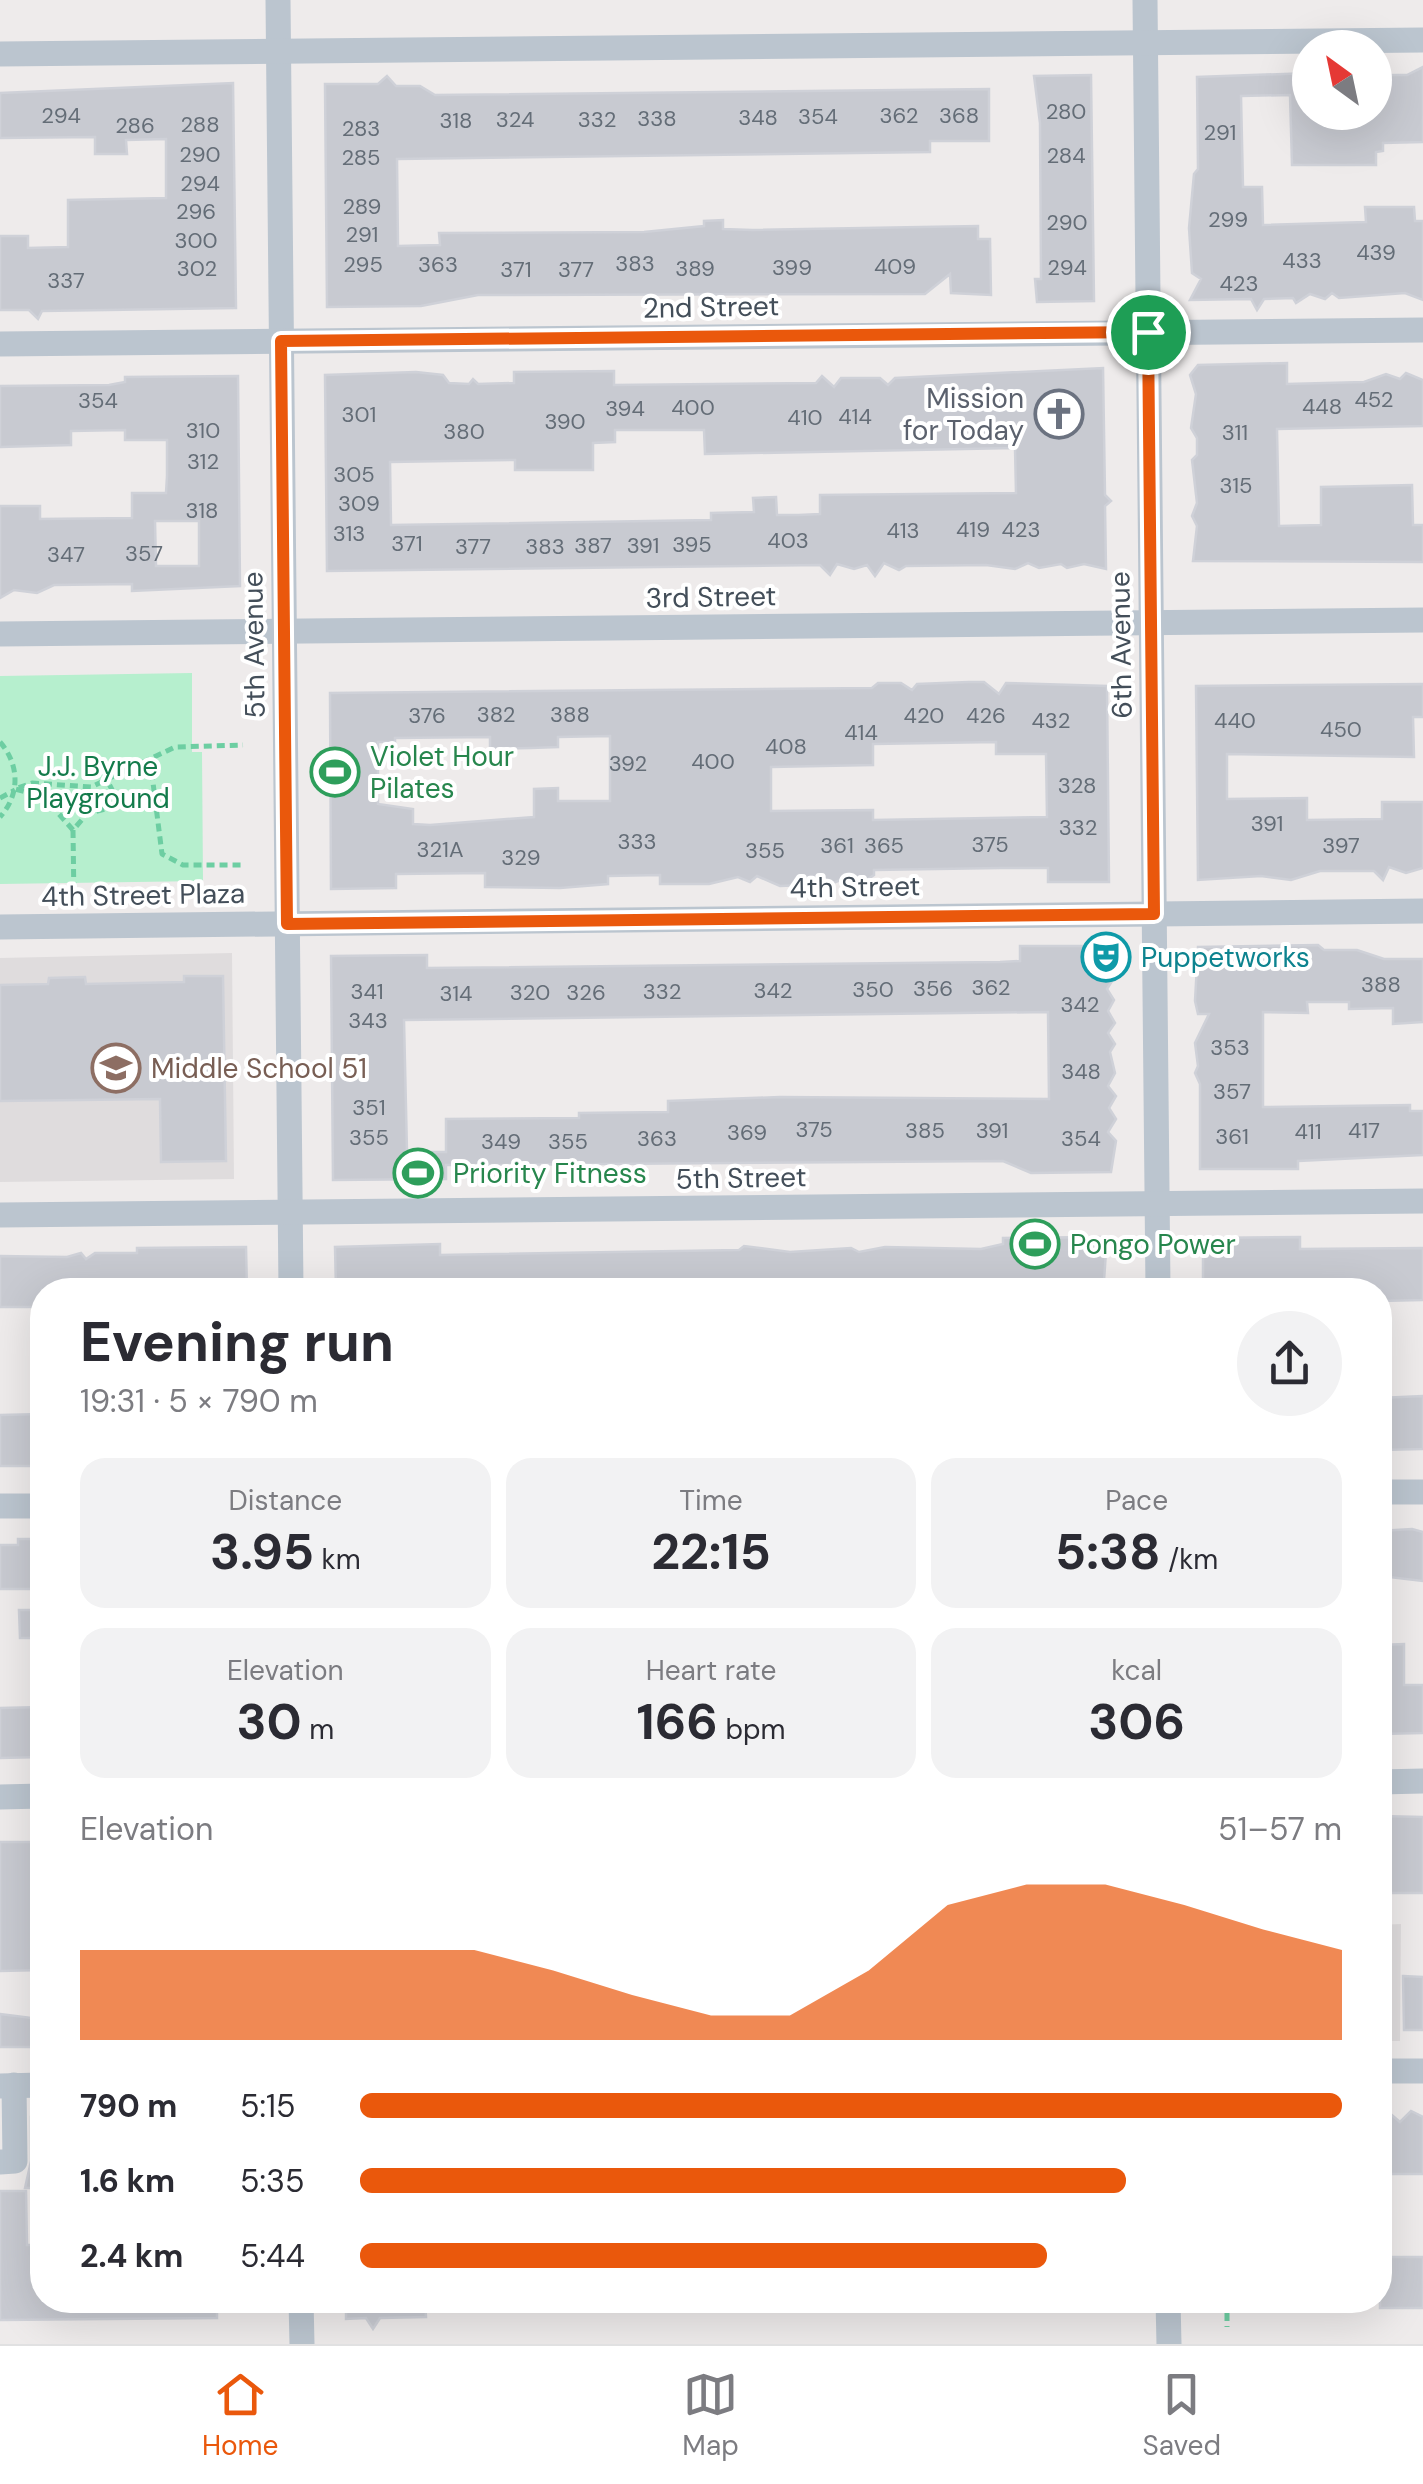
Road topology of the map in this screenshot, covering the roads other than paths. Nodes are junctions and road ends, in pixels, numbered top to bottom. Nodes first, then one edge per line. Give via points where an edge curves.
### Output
1 (278, 0) edge
2 (1145, 0) edge
3 (1423, 40) edge
4 (1145, 42) junction
5 (278, 51) junction
6 (0, 54) edge
7 (1423, 330) edge
8 (1148, 332) junction
9 (281, 341) junction
10 (0, 344) edge
11 (1423, 620) edge
12 (1150, 623) junction
13 (284, 632) junction
14 (0, 634) edge
15 (1423, 911) edge
16 (1154, 914) junction
17 (287, 924) junction
18 (0, 927) edge
19 (1423, 1201) edge
20 (1157, 1204) junction
21 (290, 1212) junction
22 (0, 1215) edge
23 (291, 1278) edge
24 (1158, 1278) edge
25 (1392, 1492) edge
26 (1423, 1492) edge
27 (0, 1506) edge
28 (30, 1506) edge
29 (1423, 1781) edge
30 (1392, 1782) edge
31 (30, 1796) edge
32 (0, 1797) edge
33 (1392, 2071) edge
34 (1423, 2071) edge
35 (7, 2086) edge
36 (0, 2162) edge
37 (301, 2313) edge
38 (1168, 2313) edge
39 (302, 2344) edge
40 (1168, 2344) edge

1 - 5 street, 5th Avenue
2 - 4 street, 6th Avenue
3 - 4 street
4 - 5 street
4 - 8 street, 6th Avenue
5 - 6 street
5 - 9 street, 5th Avenue
7 - 8 street, 2nd Street
8 - 9 street, 2nd Street
8 - 12 street, 6th Avenue
9 - 10 street, 2nd Street
9 - 13 street, 5th Avenue
11 - 12 street, 3rd Street
12 - 13 street, 3rd Street
12 - 16 street, 6th Avenue
13 - 14 street, 3rd Street
13 - 17 street, 5th Avenue
15 - 16 street, 4th Street
16 - 17 street, 4th Street
16 - 20 street, 6th Avenue
17 - 18 street, 4th Street Plaza
17 - 21 street, 5th Avenue
19 - 20 street, 5th Street
20 - 21 street, 5th Street
20 - 24 street, 6th Avenue
21 - 22 street, 5th Street
21 - 23 street, 5th Avenue
25 - 26 street
27 - 28 street
29 - 30 street
31 - 32 street
33 - 34 street
35 - 36 street via 15,2161
37 - 39 street
38 - 40 street

